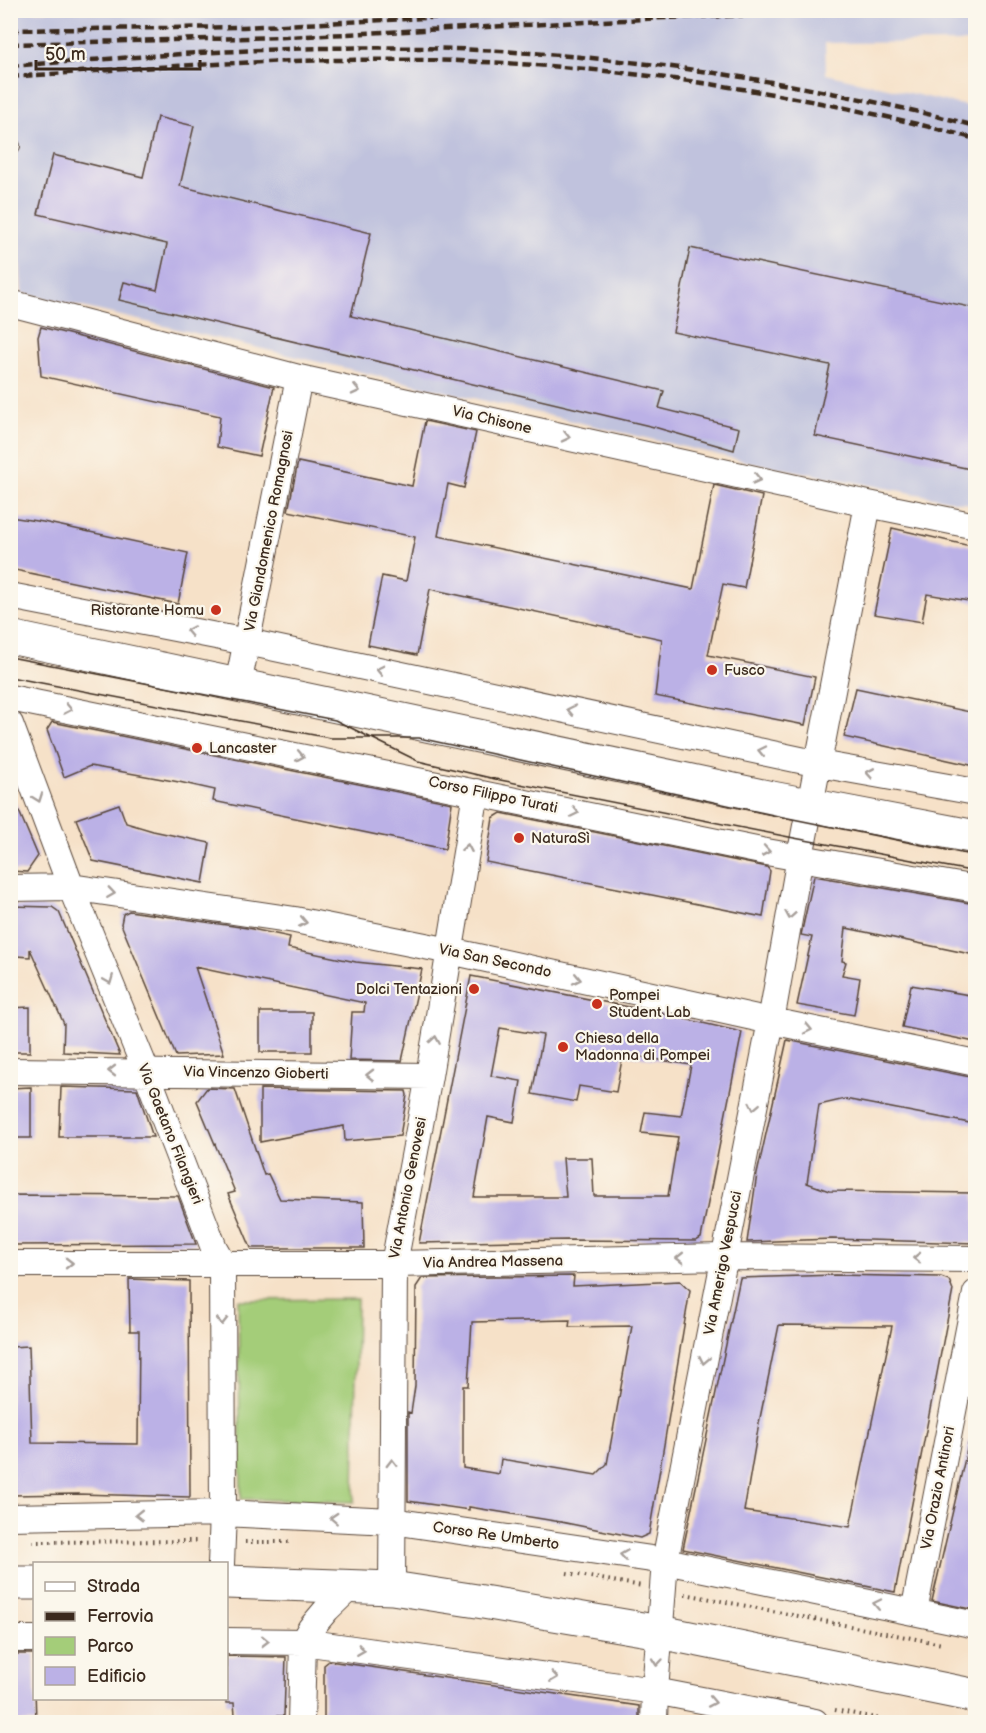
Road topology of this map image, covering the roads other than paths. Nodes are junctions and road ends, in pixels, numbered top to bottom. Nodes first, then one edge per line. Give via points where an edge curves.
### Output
1 (10, 303) edge
2 (298, 378) junction
3 (868, 504) junction
4 (975, 526) edge
5 (12, 600) edge
6 (10, 637) edge
7 (247, 642) junction
8 (238, 685) junction
9 (10, 698) edge
10 (10, 724) edge
11 (819, 764) junction
12 (477, 792) junction
13 (975, 792) edge
14 (811, 806) junction
15 (975, 837) edge
16 (800, 857) junction
17 (71, 887) junction
18 (10, 888) edge
19 (975, 889) edge
20 (450, 951) junction
21 (771, 1021) junction
22 (975, 1064) edge
23 (10, 1071) edge
24 (146, 1071) junction
25 (429, 1076) junction
26 (724, 1257) junction
27 (975, 1259) edge
28 (222, 1262) junction
29 (10, 1264) edge
30 (394, 1264) junction
31 (975, 1293) edge
32 (223, 1513) junction
33 (10, 1517) edge
34 (392, 1521) junction
35 (665, 1561) junction
36 (221, 1562) edge
37 (228, 1582) edge
38 (10, 1583) edge
39 (33, 1583) edge
40 (352, 1585) junction
41 (392, 1588) junction
42 (914, 1612) junction
43 (975, 1625) edge
44 (660, 1632) junction
45 (10, 1639) edge
46 (33, 1639) edge
47 (228, 1641) edge
48 (303, 1642) junction
49 (655, 1691) junction
50 (975, 1696) edge
51 (301, 1722) edge
52 (654, 1722) edge
53 (815, 1722) edge

1 - 2 street, Via Chisone
2 -> 3 street, Via Chisone
2 - 7 street, Via Giandomenico Romagnosi
3 - 4 street, Via Chisone
3 - 11 street
7 -> 5 street
6 - 8 main road
7 - 8 street, Via Giandomenico Romagnosi
11 -> 7 street
8 - 14 main road
9 -> 12 street, Corso Filippo Turati
10 -> 17 street, Via Gaetano Filangieri
13 -> 11 street
11 - 14 street
12 -> 16 street, Corso Filippo Turati
20 -> 12 street, Via Antonio Genovesi
14 - 15 main road
14 - 16 street, Via Amerigo Vespucci
16 - 19 street, Corso Filippo Turati
16 -> 21 street, Via Amerigo Vespucci
17 - 18 street, Via San Secondo
17 -> 20 street, Via San Secondo via 295,920
17 -> 24 street, Via Gaetano Filangieri
20 -> 21 street, Via San Secondo
25 -> 20 street, Via Antonio Genovesi
21 -> 22 street, Via San Secondo
21 -> 26 street, Via Amerigo Vespucci
24 -> 23 street, Via Vincenzo Gioberti
25 -> 24 street, Via Vincenzo Gioberti
24 - 28 street, Via Gaetano Filangieri
25 - 30 street, Via Antonio Genovesi
27 -> 26 street, Via Andrea Massena
26 -> 30 street, Via Andrea Massena
26 -> 35 street, Via Amerigo Vespucci
29 -> 28 street, Via Andrea Massena
28 - 30 street, Via Andrea Massena
28 -> 32 street, Via Gaetano Filangieri
34 -> 30 street, Via Antonio Genovesi
31 - 42 street, Via Orazio Antinori
32 -> 33 street, Corso Re Umberto
34 -> 32 street, Corso Re Umberto
32 - 36 street, Via Gaetano Filangieri
35 -> 34 street, Corso Re Umberto
34 - 41 street, Via Antonio Genovesi
42 -> 35 street, Corso Re Umberto
35 - 44 street, Via Amerigo Vespucci
37 - 40 main road
38 - 39 main road
40 - 41 main road
40 - 48 street via 311,1628
41 - 44 main road
42 - 43 street, Corso Re Umberto
44 -> 49 street, Via Amerigo Vespucci
44 - 50 main road
45 - 46 street
47 -> 48 street
48 -> 49 street
48 - 51 street
49 - 52 street, Via Amerigo Vespucci
49 -> 53 street

